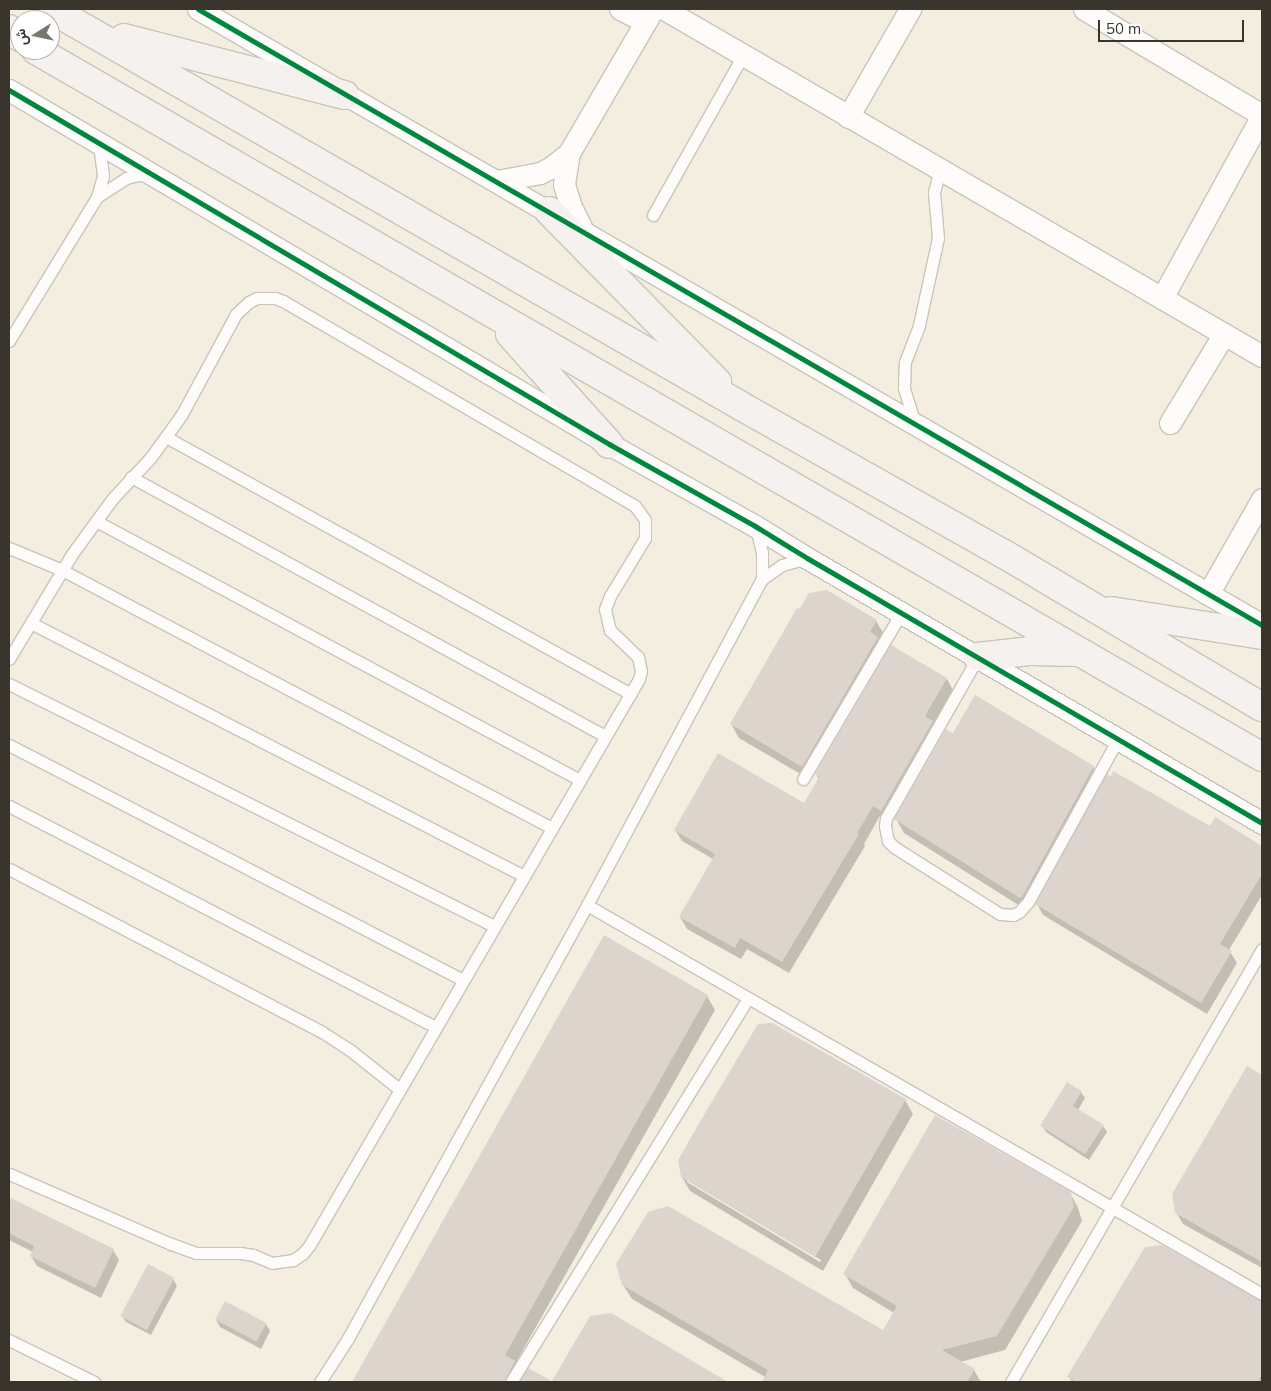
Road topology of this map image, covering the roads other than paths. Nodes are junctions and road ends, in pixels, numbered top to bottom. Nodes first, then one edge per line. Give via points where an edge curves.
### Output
1 (51, 9) edge
2 (198, 9) edge
3 (620, 9) edge
4 (664, 9) edge
5 (910, 9) edge
6 (1084, 9) edge
7 (1105, 14) edge
8 (649, 16) edge
9 (91, 30) junction
10 (742, 55) junction
11 (51, 60) edge
12 (9, 90) edge
13 (346, 95) junction
14 (1262, 115) edge
15 (848, 117) junction
16 (99, 144) junction
17 (568, 153) junction
18 (940, 170) junction
19 (148, 173) junction
20 (497, 181) junction
21 (97, 196) junction
22 (549, 211) junction
23 (653, 215) dead end
24 (583, 231) junction
25 (1162, 298) junction
26 (494, 316) junction
27 (1224, 334) junction
28 (9, 341) edge
29 (1262, 356) edge
30 (741, 406) junction
31 (1170, 423) dead end
32 (915, 425) junction
33 (166, 437) junction
34 (608, 444) junction
35 (131, 476) junction
36 (1262, 499) edge
37 (96, 521) junction
38 (756, 526) junction
39 (9, 548) edge
40 (807, 558) junction
41 (62, 570) junction
42 (762, 580) junction
43 (1208, 594) junction
44 (1097, 609) junction
45 (901, 612) junction
46 (31, 623) junction
47 (1262, 625) edge
48 (1262, 635) edge
49 (1079, 652) junction
50 (978, 657) junction
51 (9, 658) edge
52 (9, 684) edge
53 (631, 694) junction
54 (1262, 707) edge
55 (606, 736) junction
56 (1118, 738) junction
57 (9, 745) edge
58 (1262, 757) edge
59 (803, 779) dead end
60 (580, 780) junction
61 (9, 806) edge
62 (1262, 822) edge
63 (552, 828) junction
64 (9, 869) edge
65 (524, 876) junction
66 (587, 905) junction
67 (494, 926) junction
68 (1262, 949) edge
69 (463, 980) junction
70 (748, 998) junction
71 (435, 1027) junction
72 (399, 1089) junction
73 (9, 1174) edge
74 (1112, 1208) junction
75 (1262, 1294) edge
76 (9, 1340) edge
77 (94, 1382) edge
78 (320, 1382) edge
79 (511, 1382) edge
80 (1011, 1382) edge

1 - 9 main road
2 - 13 street
3 - 8 street
4 - 10 street
5 - 15 street
6 - 7 street
7 - 14 street
8 - 17 street
9 - 13 main road
9 - 30 main road
10 - 15 street
10 - 23 lane
11 - 26 main road
12 - 16 street
13 - 20 street
14 - 25 street
15 - 18 street
16 - 19 street
16 - 21 lane via 103,176
17 - 20 street via 540,173
17 - 24 street via 564,184
18 - 25 street
18 - 32 lane via 934,192 938,238 919,325 905,362 904,388
19 - 21 lane via 126,178
19 - 34 street
20 - 22 street
21 - 28 lane
22 - 24 street
22 - 30 main road
24 - 32 street
25 - 27 street
26 - 34 main road
26 - 49 main road
27 - 29 street
27 - 31 street
30 - 44 main road
32 - 43 street
33 - 35 lane
33 - 53 lane
33 - 53 lane via 242,307 257,298 283,301 641,512 645,520 645,538 605,609 610,630 633,651 640,664 639,678
34 - 38 street
35 - 37 lane
35 - 55 lane
36 - 43 street
37 - 41 lane
37 - 60 lane
38 - 40 street
38 - 42 lane via 762,552
39 - 41 lane
40 - 42 lane via 782,565
40 - 45 street
41 - 46 lane
41 - 63 lane
42 - 66 lane
43 - 47 street
44 - 48 main road
44 - 54 main road
45 - 50 street
45 - 59 lane
46 - 51 lane
46 - 65 lane
49 - 50 main road via 1029,651
49 - 58 main road
50 - 56 street
50 - 56 lane via 886,818 885,826 888,841 894,847 1000,914 1019,912 1028,902
52 - 67 lane
53 - 55 lane
55 - 60 lane
56 - 62 street
57 - 69 lane
60 - 63 lane
61 - 71 lane
63 - 65 lane
64 - 72 lane via 322,1032
65 - 67 lane
66 - 70 lane
66 - 78 lane via 347,1340
67 - 69 lane
68 - 74 lane
69 - 71 lane
70 - 74 lane
70 - 79 lane
71 - 72 lane
72 - 73 lane via 309,1246 297,1257 283,1263 272,1263 241,1253 196,1253
74 - 75 lane
74 - 80 lane
76 - 77 lane

